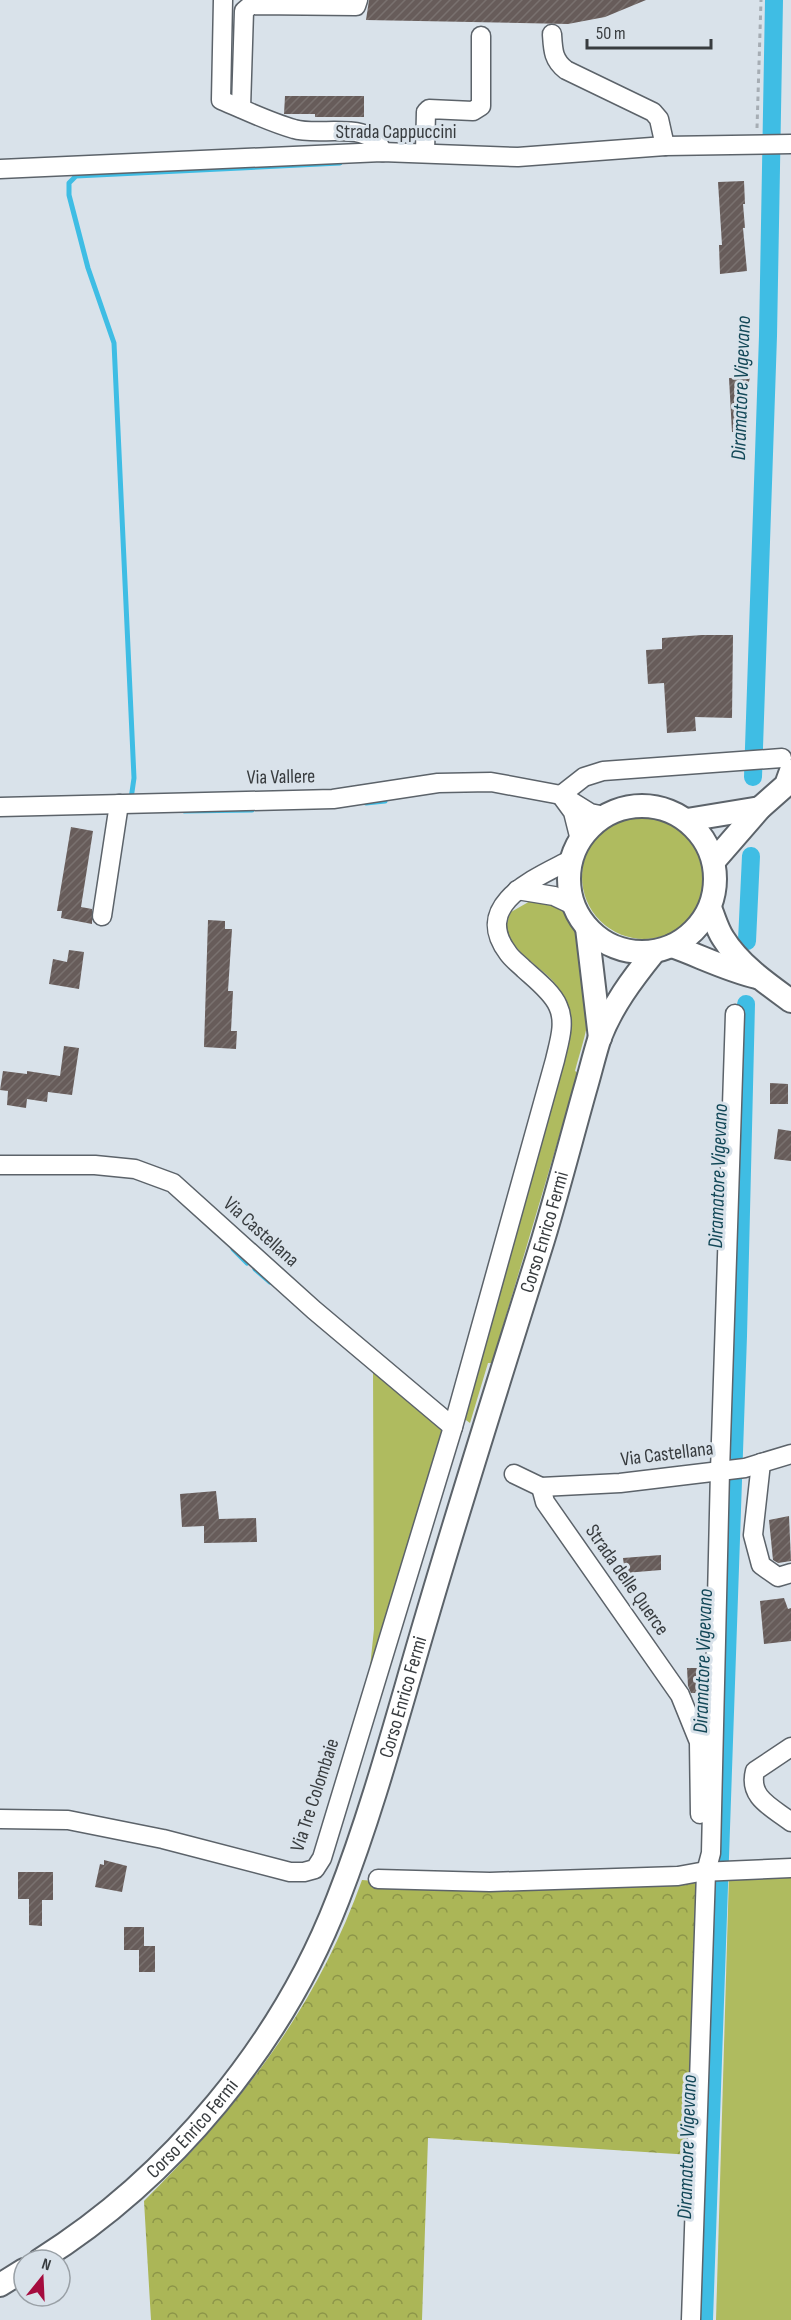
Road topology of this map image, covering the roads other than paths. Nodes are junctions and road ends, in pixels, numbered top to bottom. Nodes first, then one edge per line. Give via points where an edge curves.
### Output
1 (223, 0) edge
2 (358, 0) edge
3 (552, 34) dead end
4 (481, 36) dead end
5 (241, 108) junction
6 (787, 144) edge
7 (665, 146) junction
8 (382, 152) junction
9 (425, 152) junction
10 (0, 169) edge
11 (780, 763) edge
12 (561, 795) junction
13 (119, 804) junction
14 (0, 807) edge
15 (760, 808) junction
16 (604, 816) junction
17 (687, 820) junction
18 (580, 840) junction
19 (570, 860) junction
20 (714, 861) junction
21 (517, 890) junction
22 (573, 905) junction
23 (710, 908) junction
24 (102, 916) dead end
25 (587, 928) junction
26 (663, 949) junction
27 (758, 978) junction
28 (791, 1001) edge
29 (735, 1014) dead end
30 (600, 1038) junction
31 (0, 1165) edge
32 (453, 1427) junction
33 (791, 1454) edge
34 (753, 1466) junction
35 (720, 1471) junction
36 (514, 1473) dead end
37 (541, 1487) junction
38 (791, 1572) edge
39 (791, 1747) edge
40 (0, 1819) edge
41 (791, 1822) edge
42 (791, 1868) edge
43 (712, 1872) junction
44 (378, 1879) dead end
45 (57, 2248) edge
46 (691, 2320) edge

1 - 5 street via 221,100
2 - 5 street via 356,6 246,7
3 - 7 street via 558,63 653,112 659,119
4 - 9 street via 481,106 476,111 429,109
5 - 8 street via 296,130 354,132 372,137 380,143
6 - 7 street, Strada Cappuccini
7 - 9 street, Strada Cappuccini via 518,157
8 - 9 street, Strada Cappuccini
8 - 10 street, Strada Cappuccini
11 - 12 street via 743,760 603,771 584,777
11 - 15 main road via 786,785
12 - 13 street, Via Vallere via 492,782 438,783 333,798
12 - 16 street, Via Vallere via 590,813
12 - 18 street via 573,812
13 - 14 street, Via Vallere
13 - 24 street
15 - 17 main road
15 - 20 main road
16 - 17 main road via 625,807 646,806 668,810
16 - 18 main road
17 - 20 main road via 704,838
18 - 19 main road
19 - 21 street
19 - 22 main road
20 - 23 main road via 716,885
21 - 22 street via 554,896
21 - 32 street via 499,914 498,931 507,953 558,1005 562,1024
22 - 25 main road
23 - 26 main road via 695,931
23 - 27 main road via 723,938
25 - 26 main road via 617,948 635,952
25 - 30 main road, Corso Enrico Fermi
26 - 27 main road
26 - 30 main road, Corso Enrico Fermi via 628,984
27 - 28 main road
29 - 35 street
30 - 45 main road, Corso Enrico Fermi via 546,1229 366,1818 333,1911 295,1989 233,2083 147,2177
31 - 32 street, Via Castellana via 135,1169 173,1183 314,1310
32 - 40 street, Via Tre Colombaie via 322,1858 315,1869 290,1872 163,1839 68,1820
33 - 34 street, Via Castellana
34 - 35 street, Via Castellana
34 - 38 street via 753,1535 761,1565 778,1577
35 - 37 street, Via Castellana via 620,1483
35 - 43 street
36 - 37 street
37 - 43 street, Strada delle Querce via 545,1502 680,1695 699,1742
39 - 41 street via 755,1771 752,1782 758,1796
42 - 43 street
43 - 44 street via 512,1882
43 - 46 street

